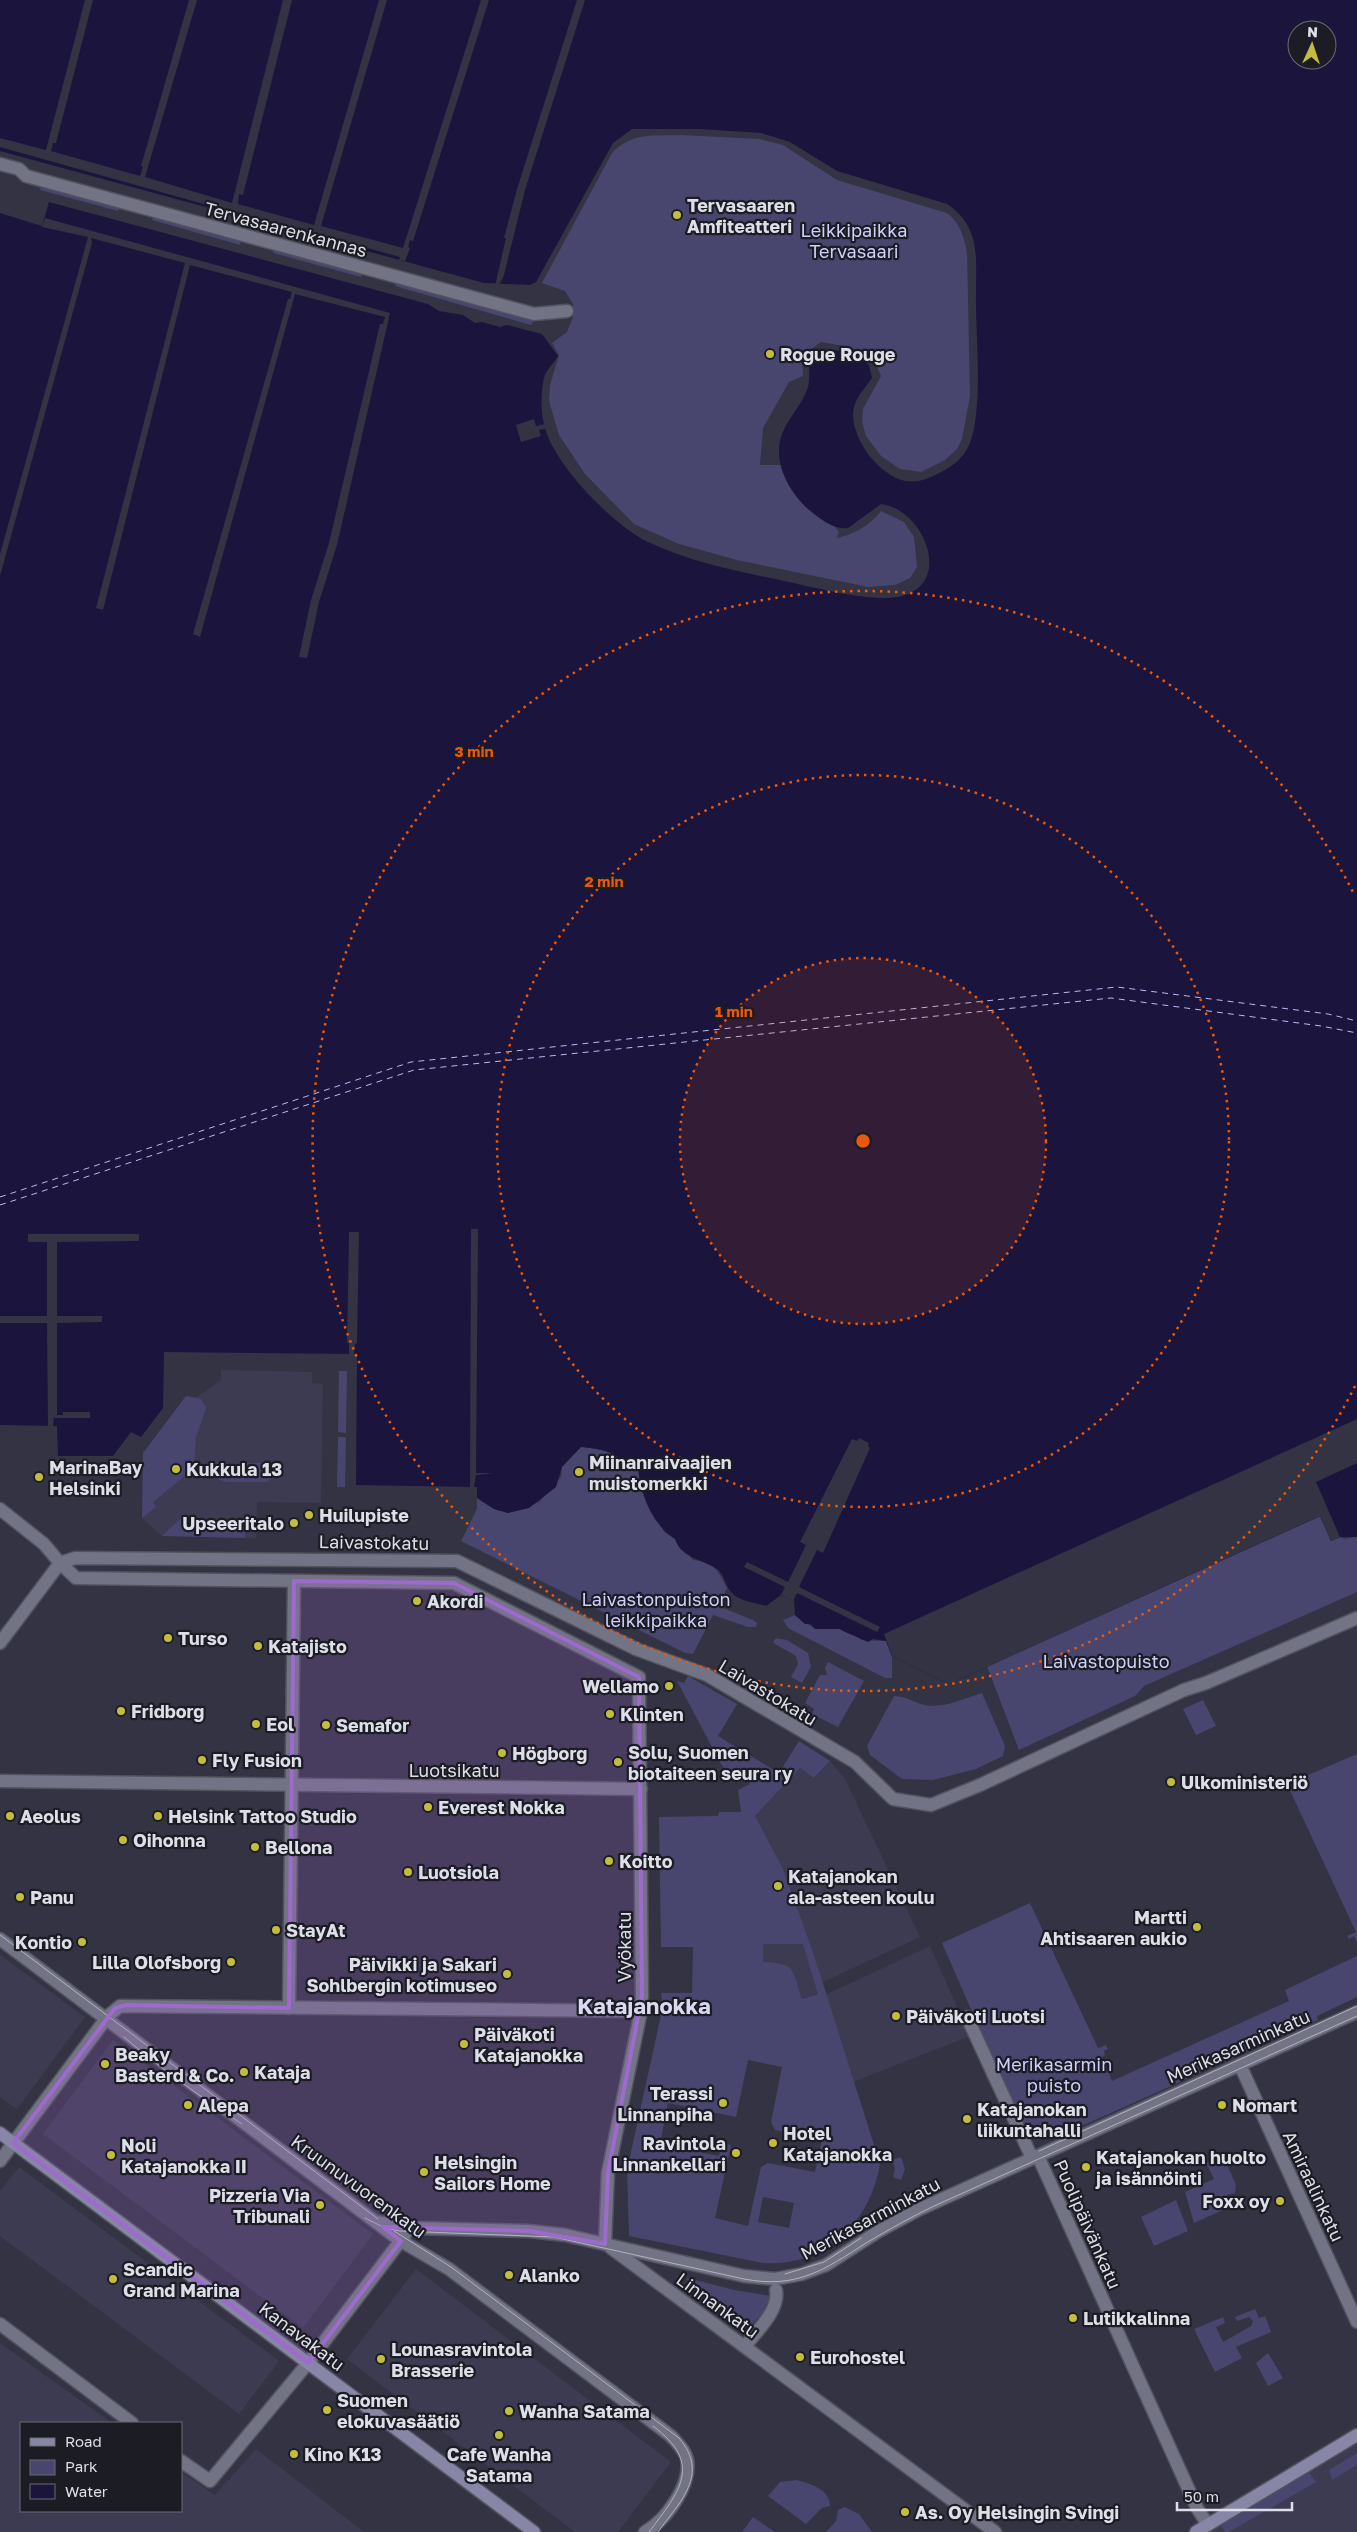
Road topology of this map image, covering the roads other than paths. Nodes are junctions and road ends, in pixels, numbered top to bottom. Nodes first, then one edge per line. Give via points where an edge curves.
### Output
1 (0, 164) edge
2 (567, 311) dead end
3 (0, 1509) edge
4 (60, 1563) junction
5 (294, 1581) junction
6 (1357, 1618) edge
7 (0, 1643) edge
8 (0, 1781) edge
9 (291, 1786) junction
10 (641, 1789) junction
11 (0, 1939) edge
12 (289, 2008) junction
13 (641, 2011) junction
14 (1357, 2012) edge
15 (967, 2017) dead end
16 (106, 2019) junction
17 (1240, 2065) junction
18 (0, 2133) edge
19 (13, 2143) junction
20 (1035, 2157) junction
21 (0, 2161) edge
22 (376, 2222) junction
23 (411, 2228) junction
24 (401, 2240) junction
25 (605, 2244) junction
26 (776, 2290) dead end
27 (1357, 2322) edge
28 (0, 2324) edge
29 (745, 2346) junction
30 (308, 2363) junction
31 (131, 2422) edge
32 (1357, 2435) edge
33 (182, 2462) edge
34 (1208, 2525) junction
35 (650, 2529) edge
36 (534, 2532) edge
37 (995, 2532) edge
38 (1196, 2532) edge

1 - 2 street, Tervasaarenkannas via 19,169 26,176 534,314
3 - 4 street via 44,1544
4 - 5 street via 76,1578
4 - 6 street, Laivastokatu via 75,1558 457,1560 636,1649 707,1675 855,1762 893,1799 931,1805 1184,1690
4 - 7 street
5 - 9 street
5 - 10 street, Vyökatu via 454,1582 639,1677
8 - 9 street, Luotsikatu
9 - 10 street, Luotsikatu
9 - 12 street
10 - 13 street, Vyökatu
11 - 16 street, Kruunuvuorenkatu
12 - 13 street
12 - 16 street via 132,2005 115,2008
13 - 25 street, Vyökatu via 608,2173
14 - 17 street, Merikasarminkatu
15 - 20 street, Puolipäivänkatu
16 - 19 street
16 - 22 street, Kruunuvuorenkatu
17 - 20 street, Merikasarminkatu
17 - 27 street, Amiraalinkatu
18 - 19 main road, Kanavakatu
19 - 21 street
19 - 30 main road, Kanavakatu
20 - 25 street, Merikasarminkatu via 907,2216 826,2265 791,2277 744,2276
20 - 34 street, Puolipäivänkatu
22 - 23 street, Linnankatu
22 - 24 street, Kruunuvuorenkatu
23 - 24 street
23 - 25 street, Linnankatu via 529,2231
24 - 30 street
24 - 35 street, Kruunuvuorenkatu via 449,2269 663,2430 683,2451 687,2468 684,2484
25 - 29 street, Linnankatu
26 - 29 street via 774,2308
28 - 31 street
29 - 37 street, Linnankatu
30 - 33 street via 210,2481
30 - 36 main road, Kanavakatu
32 - 34 main road
34 - 38 main road

